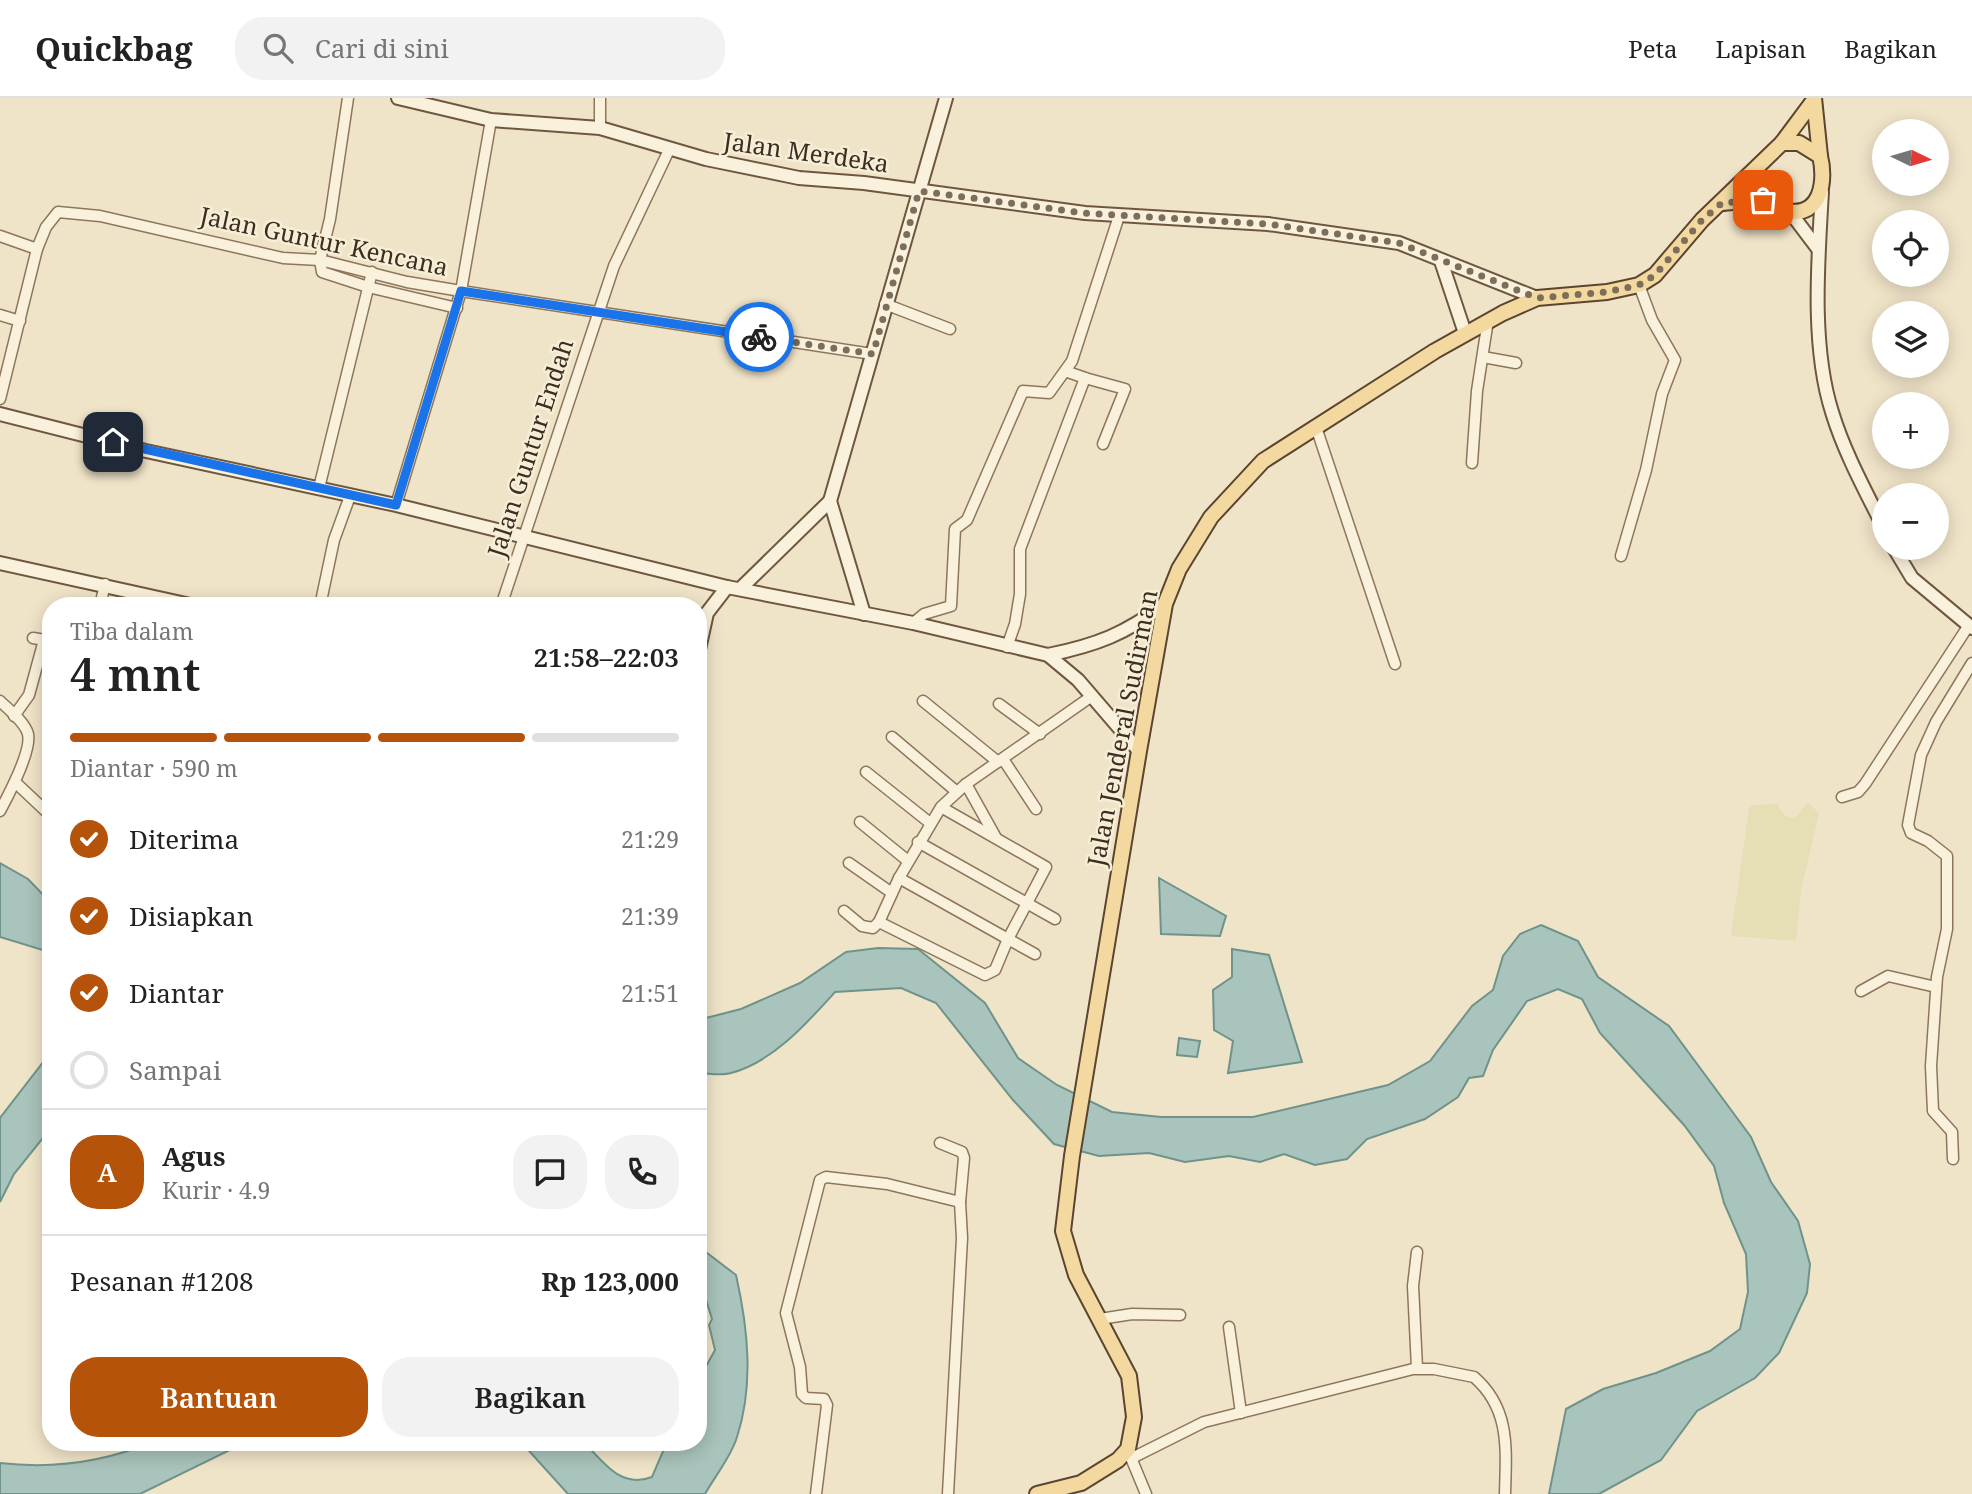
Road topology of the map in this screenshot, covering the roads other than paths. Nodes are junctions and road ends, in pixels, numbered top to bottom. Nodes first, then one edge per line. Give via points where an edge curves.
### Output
1 (348, 98) edge
2 (398, 98) edge
3 (600, 98) edge
4 (946, 98) edge
5 (1814, 99) edge
6 (425, 102) edge
7 (491, 120) junction
8 (600, 128) junction
9 (1782, 144) junction
10 (669, 150) junction
11 (1820, 156) junction
12 (1756, 169) junction
13 (919, 191) junction
14 (1822, 192) junction
15 (1763, 200) junction
16 (1722, 203) junction
17 (1790, 212) junction
18 (1119, 216) junction
19 (0, 236) edge
20 (1818, 249) junction
21 (37, 250) junction
22 (320, 260) junction
23 (1441, 261) junction
24 (372, 272) junction
25 (1639, 285) junction
26 (368, 288) junction
27 (461, 291) junction
28 (1537, 298) junction
29 (885, 304) junction
30 (457, 308) junction
31 (598, 313) junction
32 (0, 315) edge
33 (1488, 320) junction
34 (20, 321) junction
35 (950, 329) dead end
36 (1465, 333) junction
37 (873, 354) junction
38 (1483, 357) junction
39 (1516, 363) dead end
40 (1068, 372) junction
41 (1086, 378) junction
42 (0, 399) edge
43 (0, 414) edge
44 (1316, 427) junction
45 (1103, 444) dead end
46 (1472, 463) dead end
47 (319, 488) junction
48 (350, 496) junction
49 (830, 500) junction
50 (1872, 502) edge
51 (396, 505) junction
52 (524, 537) junction
53 (1620, 556) dead end
54 (1901, 560) edge
55 (0, 563) edge
56 (105, 584) junction
57 (727, 587) junction
58 (740, 589) junction
59 (102, 597) edge
60 (158, 597) edge
61 (322, 597) edge
62 (504, 597) edge
63 (1165, 604) junction
64 (707, 613) edge
65 (864, 614) junction
66 (913, 623) junction
67 (1970, 627) edge
68 (42, 640) edge
69 (1007, 647) junction
70 (1048, 655) junction
71 (1972, 663) edge
72 (1395, 664) dead end
73 (1092, 696) junction
74 (0, 701) edge
75 (923, 701) dead end
76 (999, 704) dead end
77 (14, 716) junction
78 (1040, 734) junction
79 (892, 737) dead end
80 (1139, 751) junction
81 (1001, 761) junction
82 (866, 772) dead end
83 (15, 782) junction
84 (966, 784) junction
85 (957, 792) junction
86 (1842, 797) dead end
87 (941, 807) junction
88 (42, 808) edge
89 (1036, 809) dead end
90 (0, 811) edge
91 (860, 822) dead end
92 (930, 824) junction
93 (995, 836) junction
94 (918, 842) junction
95 (908, 861) junction
96 (849, 863) dead end
97 (899, 878) junction
98 (892, 893) junction
99 (1029, 905) junction
100 (844, 911) dead end
101 (1055, 919) dead end
102 (879, 922) junction
103 (1008, 939) junction
104 (1035, 954) dead end
105 (1937, 986) junction
106 (1861, 991) dead end
107 (940, 1143) dead end
108 (1953, 1158) dead end
109 (960, 1202) junction
110 (1417, 1252) dead end
111 (1180, 1315) dead end
112 (1100, 1319) junction
113 (1229, 1327) dead end
114 (1417, 1368) junction
115 (1241, 1413) junction
116 (1130, 1453) junction
117 (816, 1494) edge
118 (948, 1494) edge
119 (1037, 1494) edge
120 (1146, 1494) edge
121 (1506, 1494) edge

1 - 22 street
2 - 6 street, Jalan Merdeka
3 - 8 street
4 - 13 street
5 - 9 main road
5 - 11 main road
6 - 7 street, Jalan Merdeka
7 - 8 street, Jalan Merdeka
7 - 27 street
8 - 10 street, Jalan Merdeka
9 - 11 main road via 1799,143
9 - 12 main road
10 - 13 street, Jalan Merdeka via 799,178
10 - 31 street, Jalan Guntur Endah via 619,255
11 - 14 main road
12 - 15 street via 1755,183
12 - 16 main road, Jalan Jenderal Sudirman
13 - 18 street, Jalan Merdeka
13 - 29 street
14 - 17 main road via 1807,208
14 - 20 street
15 - 16 main road
15 - 17 main road
16 - 25 main road, Jalan Jenderal Sudirman via 1655,275
17 - 20 street
18 - 23 street, Jalan Merdeka via 1304,229 1399,243
18 - 40 street
19 - 21 street
20 - 50 street via 1821,349 1828,398
21 - 22 street, Jalan Guntur Kencana via 58,212 130,222 284,258
21 - 34 street
22 - 24 street, Jalan Guntur Kencana
22 - 26 street via 324,275
23 - 28 street, Jalan Merdeka
23 - 36 street
24 - 26 street
24 - 27 street, Jalan Guntur Kencana
25 - 28 main road, Jalan Jenderal Sudirman
25 - 53 street via 1675,360
26 - 30 street
26 - 47 street
27 - 30 street
27 - 31 street, Jalan Guntur Kencana
28 - 33 main road, Jalan Jenderal Sudirman
29 - 35 street
29 - 37 street
30 - 51 street
31 - 37 street, Jalan Guntur Kencana
31 - 52 street, Jalan Guntur Endah
32 - 34 street
33 - 36 main road, Jalan Jenderal Sudirman
33 - 38 street
34 - 42 street
36 - 44 main road, Jalan Jenderal Sudirman
37 - 49 street
38 - 39 street
38 - 46 street
40 - 41 street
40 - 66 street via 1049,393 1023,391 967,520 955,529 951,606 924,614
41 - 45 street via 1125,390
41 - 69 street via 1020,549 1020,593
43 - 47 street
44 - 63 main road, Jalan Jenderal Sudirman via 1263,461 1211,517 1179,569
44 - 72 street
47 - 48 street
48 - 51 street
48 - 61 street via 334,540
49 - 58 street
49 - 65 street
51 - 52 street
52 - 57 street
52 - 62 street, Jalan Guntur Endah
54 - 67 street via 1912,578
55 - 56 street
56 - 59 street
56 - 60 street
57 - 58 street
57 - 64 street
58 - 65 street
63 - 70 street via 1131,629 1094,646
63 - 80 main road, Jalan Jenderal Sudirman
65 - 66 street
66 - 69 street
67 - 86 street via 1865,784 1858,792
68 - 77 street via 29,695
69 - 70 street
70 - 73 street
71 - 105 street via 1921,755 1908,825 1910,833 1947,856 1947,929
73 - 78 street
73 - 80 street
74 - 77 street
75 - 81 street
76 - 78 street
77 - 83 street via 28,738
78 - 81 street
79 - 85 street
80 - 112 main road, Jalan Jenderal Sudirman via 1063,1231 1076,1275
81 - 84 street
81 - 89 street
82 - 92 street
83 - 88 street
83 - 90 street
84 - 85 street
84 - 93 street
85 - 87 street
87 - 92 street
87 - 93 street
91 - 95 street
92 - 94 street
93 - 99 street via 1046,867
94 - 95 street
94 - 99 street
95 - 97 street
96 - 98 street
97 - 98 street
97 - 103 street
98 - 102 street
99 - 101 street
99 - 103 street
100 - 102 street via 865,927 873,928
102 - 103 street via 985,975 995,970
103 - 104 street
105 - 106 street via 1888,976
105 - 108 street via 1933,1110 1952,1132
107 - 109 street via 962,1152
109 - 117 street via 887,1184 834,1177 820,1180 786,1313 802,1394 823,1398 827,1405
109 - 118 street
110 - 114 street via 1413,1286
111 - 112 street
112 - 116 main road, Jalan Jenderal Sudirman via 1132,1387
113 - 115 street
114 - 115 street
114 - 121 street via 1474,1377 1489,1395 1502,1415 1506,1433
115 - 116 street via 1204,1422
116 - 119 main road via 1082,1483
116 - 120 street

